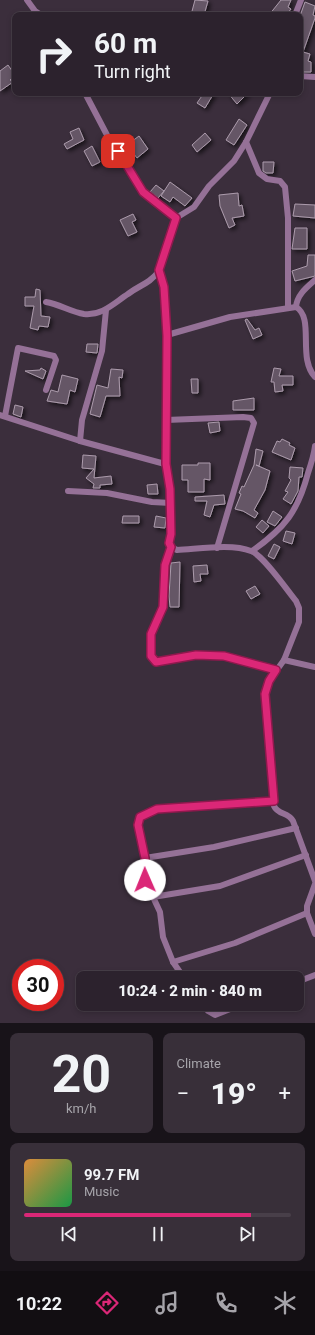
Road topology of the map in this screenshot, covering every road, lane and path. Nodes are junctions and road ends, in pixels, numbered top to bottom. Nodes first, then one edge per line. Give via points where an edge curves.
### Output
1 (27, 0) edge
2 (301, 0) edge
3 (36, 12) edge
4 (296, 12) edge
5 (303, 76) edge
6 (315, 77) edge
7 (87, 96) edge
8 (269, 96) edge
9 (246, 142) junction
10 (176, 218) junction
11 (159, 270) junction
12 (315, 280) edge
13 (46, 302) dead end
14 (296, 307) junction
15 (288, 308) junction
16 (106, 310) junction
17 (167, 336) junction
18 (315, 378) edge
19 (46, 390) dead end
20 (2, 416) edge
21 (166, 420) junction
22 (80, 441) junction
23 (315, 446) edge
24 (166, 464) junction
25 (68, 491) dead end
26 (171, 503) junction
27 (171, 547) junction
28 (217, 548) junction
29 (252, 551) junction
30 (284, 660) junction
31 (315, 667) edge
32 (276, 670) junction
33 (274, 801) junction
34 (296, 828) junction
35 (306, 855) junction
36 (145, 858) junction
37 (315, 881) edge
38 (315, 884) edge
39 (153, 897) junction
40 (308, 913) junction
41 (315, 934) edge
42 (173, 962) junction
43 (179, 971) edge
44 (315, 975) edge
45 (304, 979) edge
46 (207, 1011) edge
47 (225, 1011) edge

1 - 3 street
2 - 4 street
5 - 6 street
7 - 10 street via 107,135 143,192
8 - 9 street
9 - 10 street via 234,161 209,186 194,207
9 - 15 street via 259,173 267,179 280,181 285,187 288,225
10 - 11 street
11 - 16 street via 148,283
11 - 17 street via 164,287
12 - 14 street via 297,298
13 - 16 street via 83,314
14 - 15 street
14 - 18 street via 303,311 309,324 308,365
15 - 17 street via 230,317
16 - 22 street via 102,351 82,420
17 - 21 street
19 - 20 street via 56,360 54,356 18,348
20 - 22 street
21 - 24 street
21 - 28 street via 243,417 251,418 254,422
22 - 24 street
23 - 29 street via 304,488 292,515 273,537
24 - 26 street
25 - 26 street via 107,492 152,502
26 - 27 street
27 - 28 street via 177,550
27 - 32 street via 165,565 163,607 151,634 153,660 156,662 196,655 224,656
28 - 29 street via 234,547
29 - 30 street via 267,564 299,608 299,622
30 - 31 street
30 - 32 street
32 - 33 street via 265,694
33 - 34 street via 277,811 289,816
33 - 36 street via 151,810 140,817 138,825
34 - 35 street
34 - 36 street via 214,847
35 - 37 street
35 - 39 street via 220,886
36 - 39 street via 145,880
38 - 40 street via 309,898
39 - 42 street via 160,912 163,937
40 - 41 street
40 - 42 street via 235,943
42 - 43 street
44 - 45 street
46 - 47 street via 215,1015

